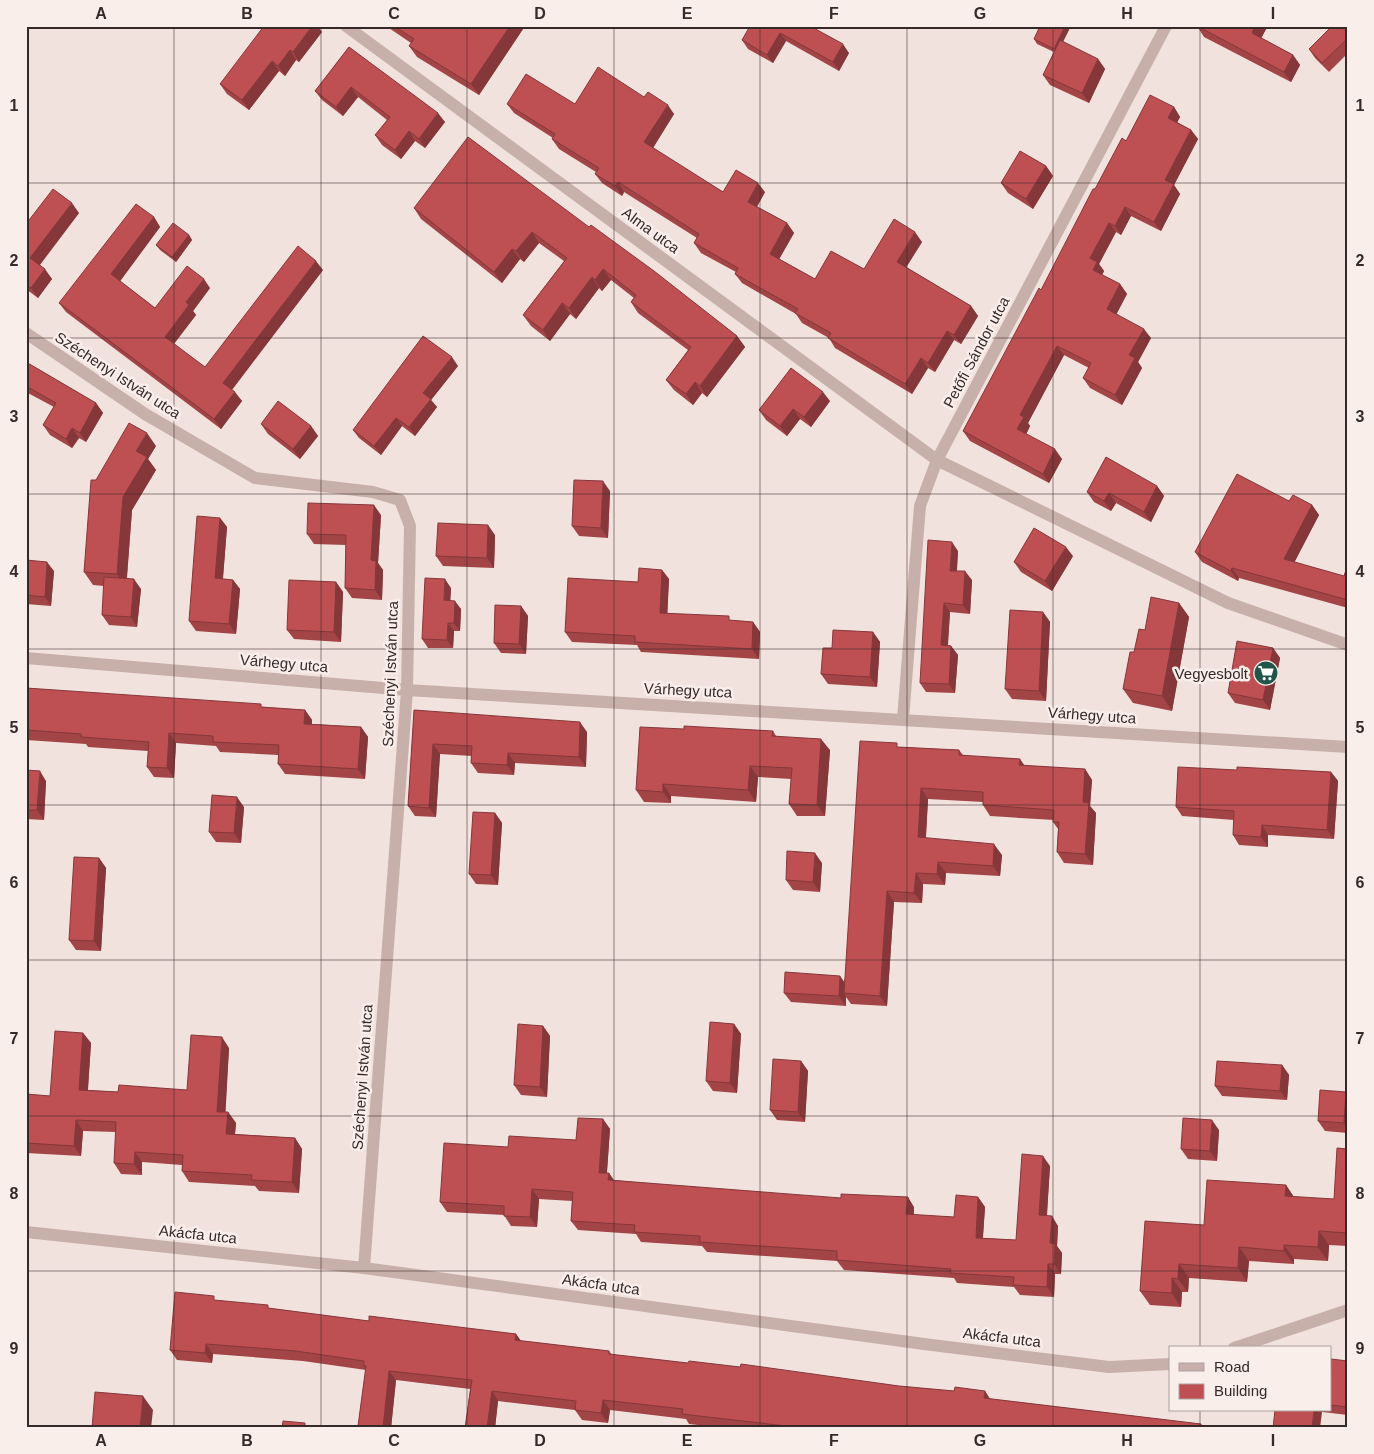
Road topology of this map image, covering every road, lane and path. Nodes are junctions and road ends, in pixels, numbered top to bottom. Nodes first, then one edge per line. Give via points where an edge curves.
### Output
1 (346, 26) edge
2 (1166, 26) edge
3 (26, 333) edge
4 (937, 460) junction
5 (1348, 645) edge
6 (26, 658) edge
7 (407, 690) junction
8 (903, 719) junction
9 (1348, 747) edge
10 (26, 1232) edge
11 (364, 1268) junction
12 (1348, 1310) edge
13 (1240, 1346) edge
14 (1169, 1364) edge

1 - 4 street, Alma utca
2 - 4 street, Petőfi Sándor utca
3 - 7 street, Széchenyi István utca via 145,414 255,478 372,492 400,500 410,526
4 - 5 street via 1228,603
4 - 8 street, Petőfi Sándor utca via 920,506
6 - 7 street, Várhegy utca
7 - 8 street, Várhegy utca
7 - 11 street, Széchenyi István utca
8 - 9 street, Várhegy utca
10 - 11 street, Akácfa utca
11 - 14 street, Akácfa utca via 1109,1367
12 - 13 street

